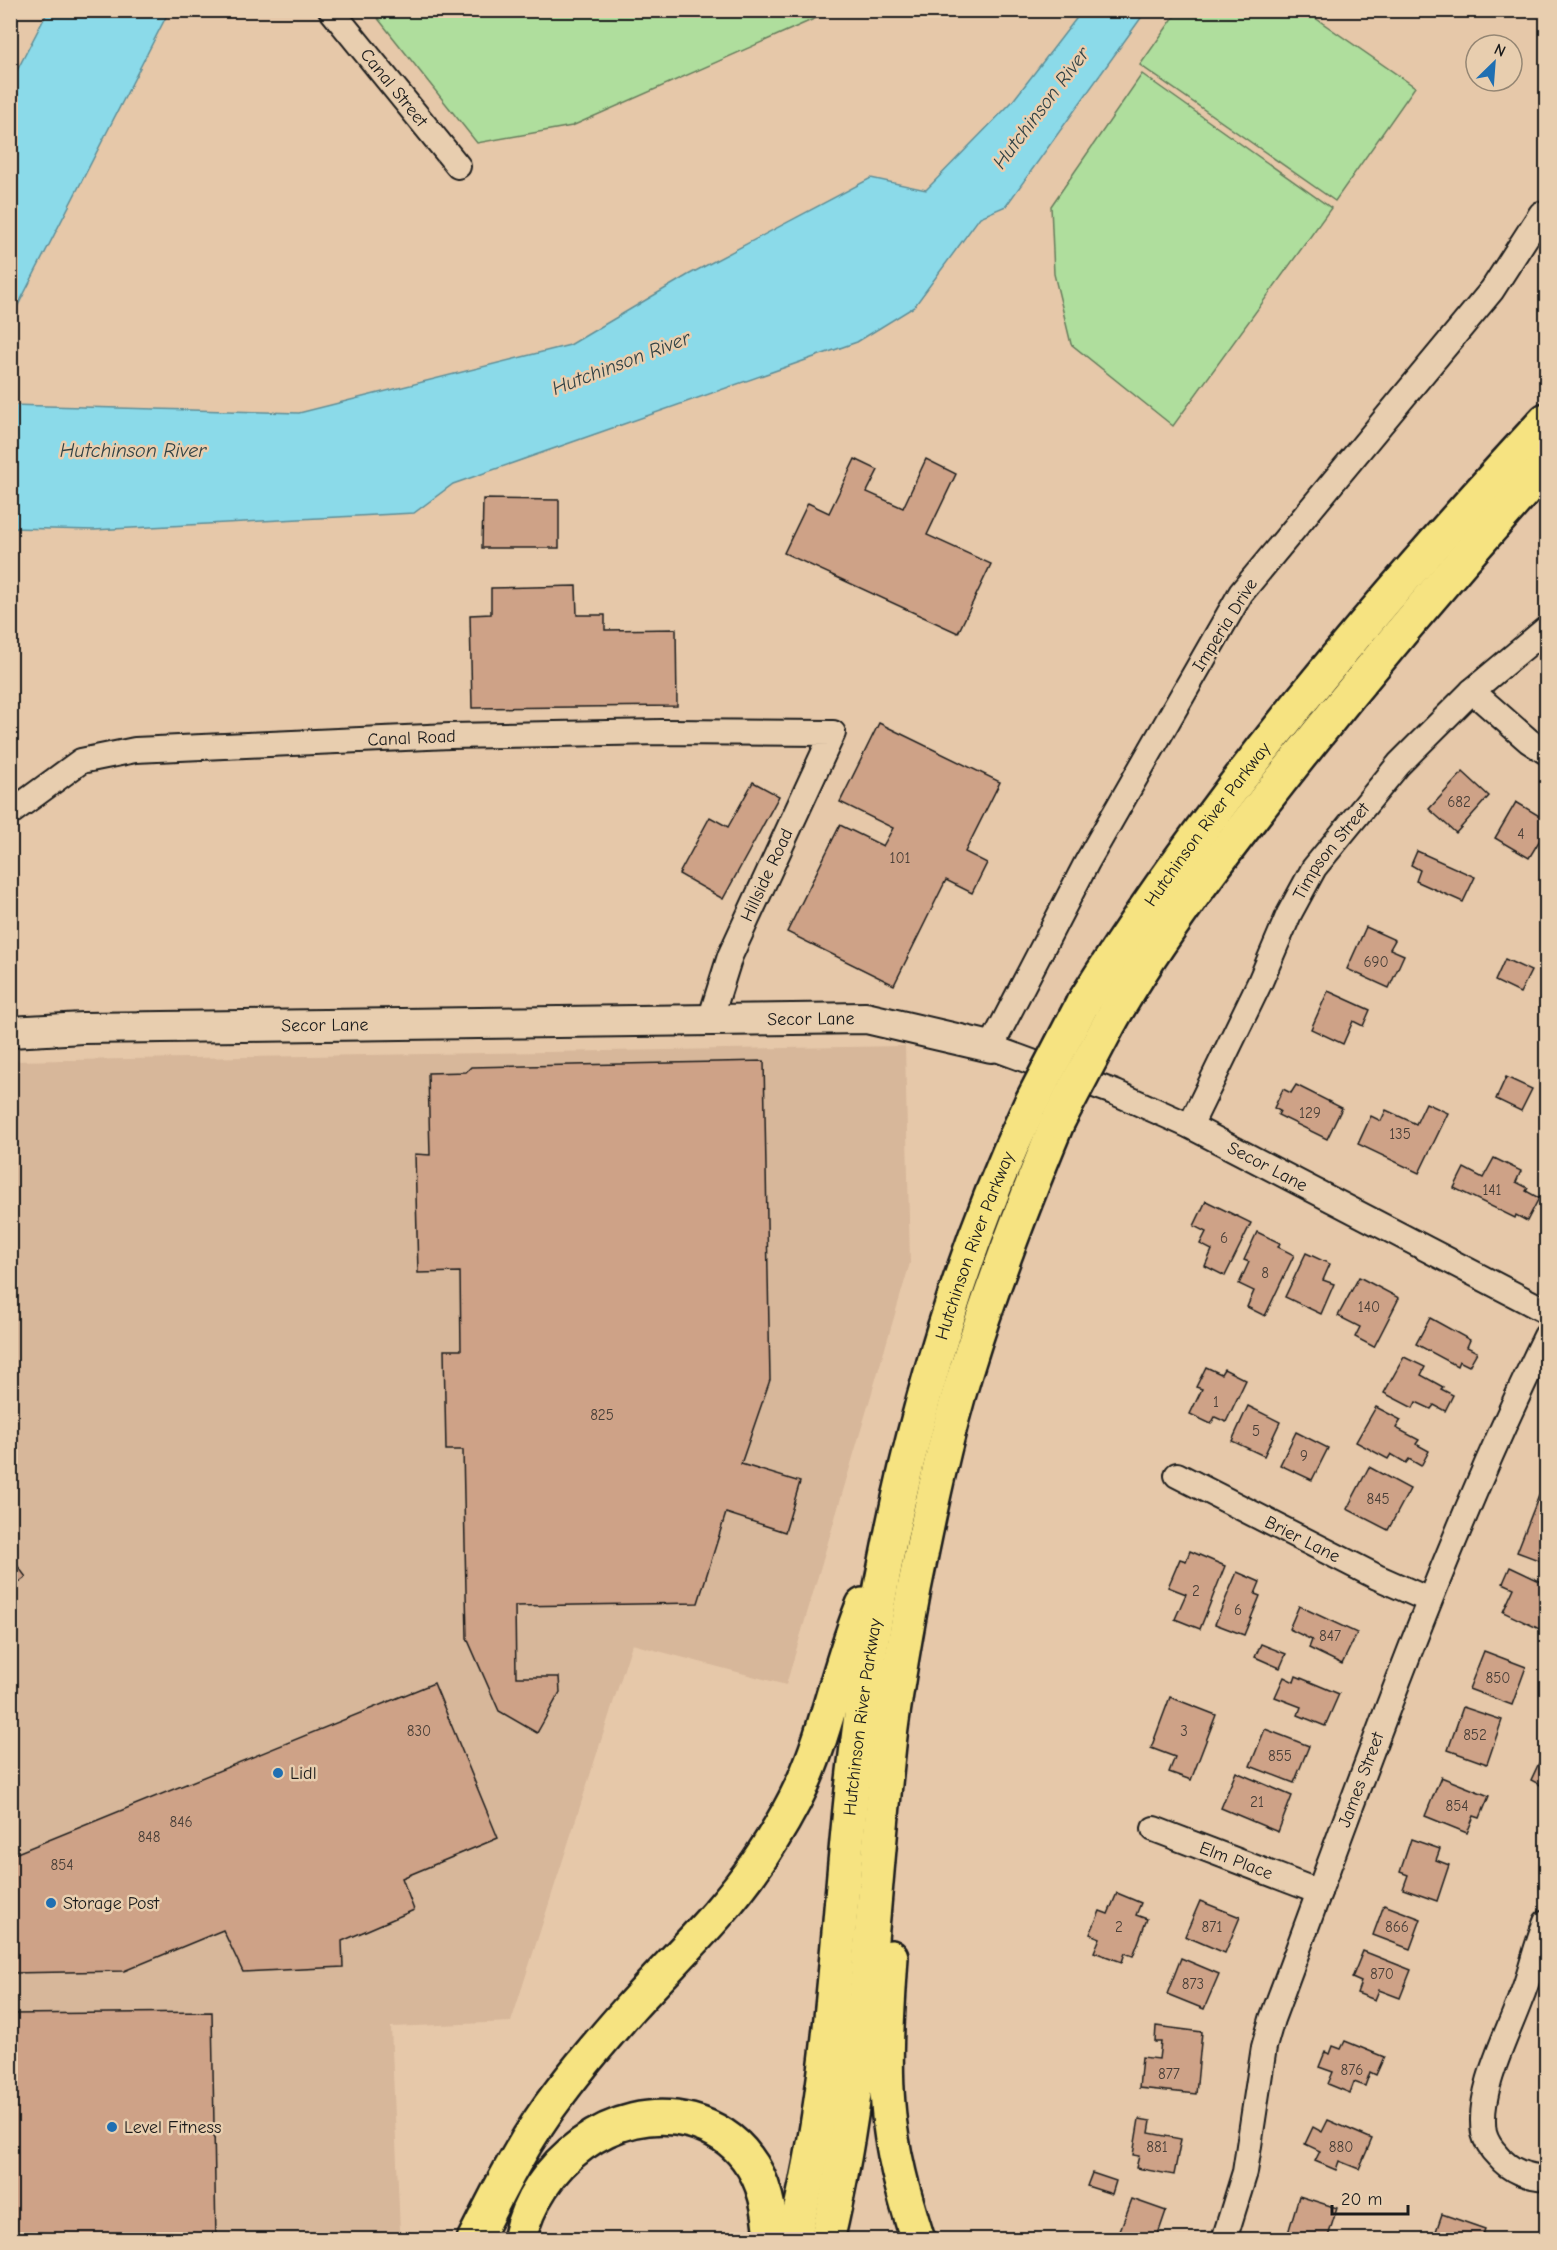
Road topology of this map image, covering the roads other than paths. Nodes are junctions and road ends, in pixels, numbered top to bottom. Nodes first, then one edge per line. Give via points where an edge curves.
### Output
1 (331, 10) edge
2 (458, 166) dead end
3 (1541, 214) dead end
4 (1546, 420) edge
5 (1546, 466) edge
6 (1546, 629) edge
7 (1472, 691) junction
8 (833, 732) joint
9 (1546, 752) edge
10 (10, 813) edge
11 (710, 1020) junction
12 (10, 1032) edge
13 (991, 1047) junction
14 (1190, 1126) junction
15 (1546, 1311) edge
16 (1546, 1336) edge
17 (1177, 1476) dead end
18 (890, 1539) junction
19 (1429, 1600) junction
20 (1154, 1829) dead end
21 (879, 1846) junction
22 (1319, 1892) junction
23 (1546, 1922) edge
24 (1546, 2178) edge
25 (474, 2240) edge
26 (519, 2240) edge
27 (772, 2240) edge
28 (793, 2240) edge
29 (827, 2240) edge
30 (918, 2240) edge
31 (1224, 2240) edge

1 - 2 street, Canal Street
3 - 13 street, Imperia Drive via 1492,290 1241,593 1087,862
4 - 18 highway, Hutchinson River Parkway, bridge via 1386,600 1270,742 1145,908 1082,1005 1031,1102 976,1232 921,1404
5 - 21 highway, Hutchinson River Parkway, bridge via 1416,613 1224,852 1169,928 1110,1022 1058,1121 992,1292 945,1447 896,1689
6 - 7 street, Timpson Street
7 - 9 street
7 - 14 street, Timpson Street via 1399,764 1314,868
8 - 10 street, Canal Road via 450,736 135,750 81,761
8 - 11 street, Hillside Road via 730,956
11 - 12 street, Secor Lane
11 - 13 street, Secor Lane via 866,1018
13 - 14 street, Secor Lane via 1116,1093
14 - 15 street, Secor Lane
16 - 19 street, James Street
17 - 19 street, Brier Lane
18 - 25 highway via 852,1633 808,1769 782,1824 745,1881 631,2006 560,2092 510,2170
18 - 28 highway, Hutchinson River Parkway via 857,1744 823,2088
19 - 22 street, James Street
20 - 22 street, Elm Place
21 - 29 highway, Hutchinson River Parkway via 854,2100
21 - 30 highway via 892,1930 888,2105 893,2144
22 - 31 street, James Street via 1264,2047 1245,2172
23 - 24 street via 1489,2085 1484,2134 1492,2149 1514,2171
26 - 27 highway via 534,2197 567,2156 607,2129 647,2118 669,2117 711,2128 738,2146 749,2159 765,2194

